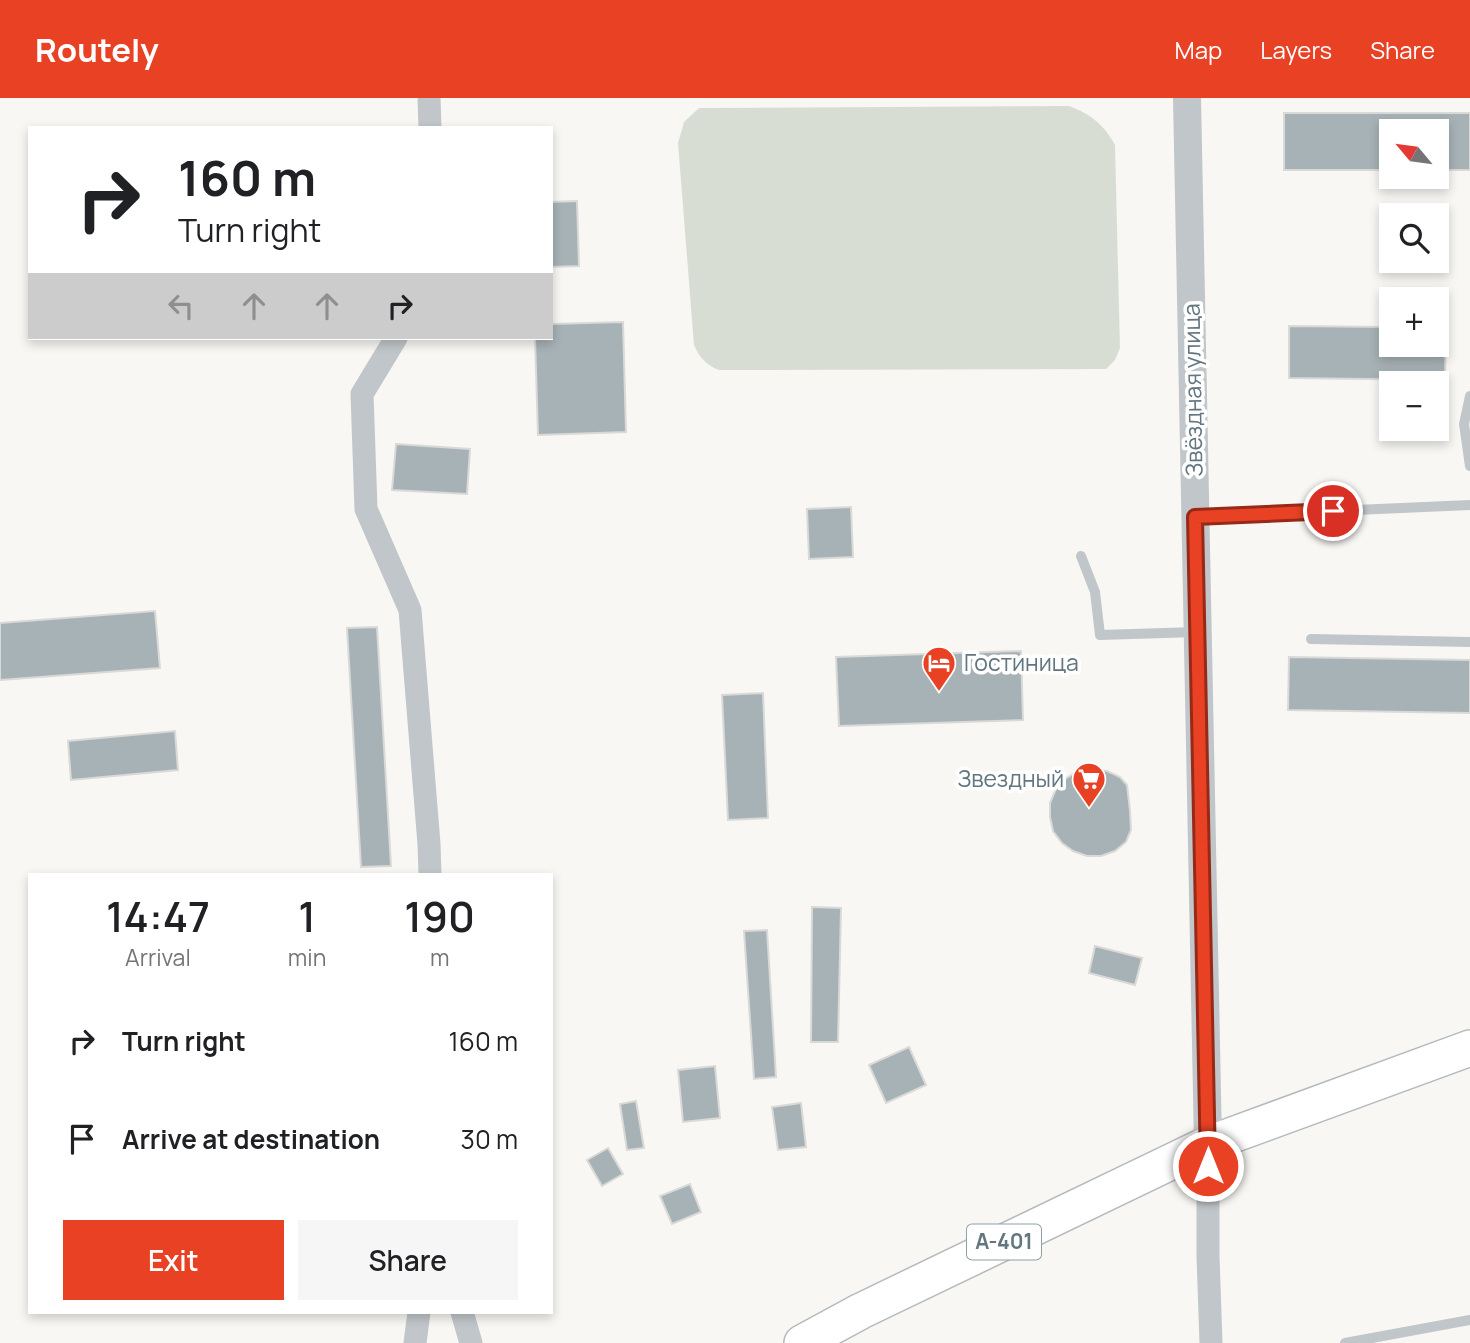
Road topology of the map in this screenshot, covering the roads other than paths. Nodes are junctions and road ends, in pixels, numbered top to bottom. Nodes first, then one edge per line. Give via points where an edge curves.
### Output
1 (429, 98) edge
2 (1187, 98) edge
3 (430, 126) edge
4 (395, 340) edge
5 (1470, 396) edge
6 (1470, 466) edge
7 (1470, 505) edge
8 (1195, 517) junction
9 (1081, 556) dead end
10 (1198, 632) junction
11 (1311, 639) dead end
12 (1470, 642) edge
13 (430, 873) edge
14 (1470, 1048) edge
15 (1208, 1143) junction
16 (419, 1314) edge
17 (464, 1314) edge
18 (1470, 1320) edge
19 (415, 1343) edge
20 (471, 1343) edge
21 (802, 1343) edge
22 (1211, 1343) edge
23 (1345, 1343) edge

1 - 3 street
2 - 8 street, Звёздная улица
4 - 13 street via 362,394 366,509 410,610
5 - 6 lane via 1464,424
7 - 8 lane
8 - 10 street, Звёздная улица
9 - 10 lane via 1096,592 1100,635
10 - 15 street, Звёздная улица
11 - 12 lane
14 - 15 main road
15 - 21 main road, А-401
15 - 22 street
16 - 19 street
17 - 20 street
18 - 23 lane

